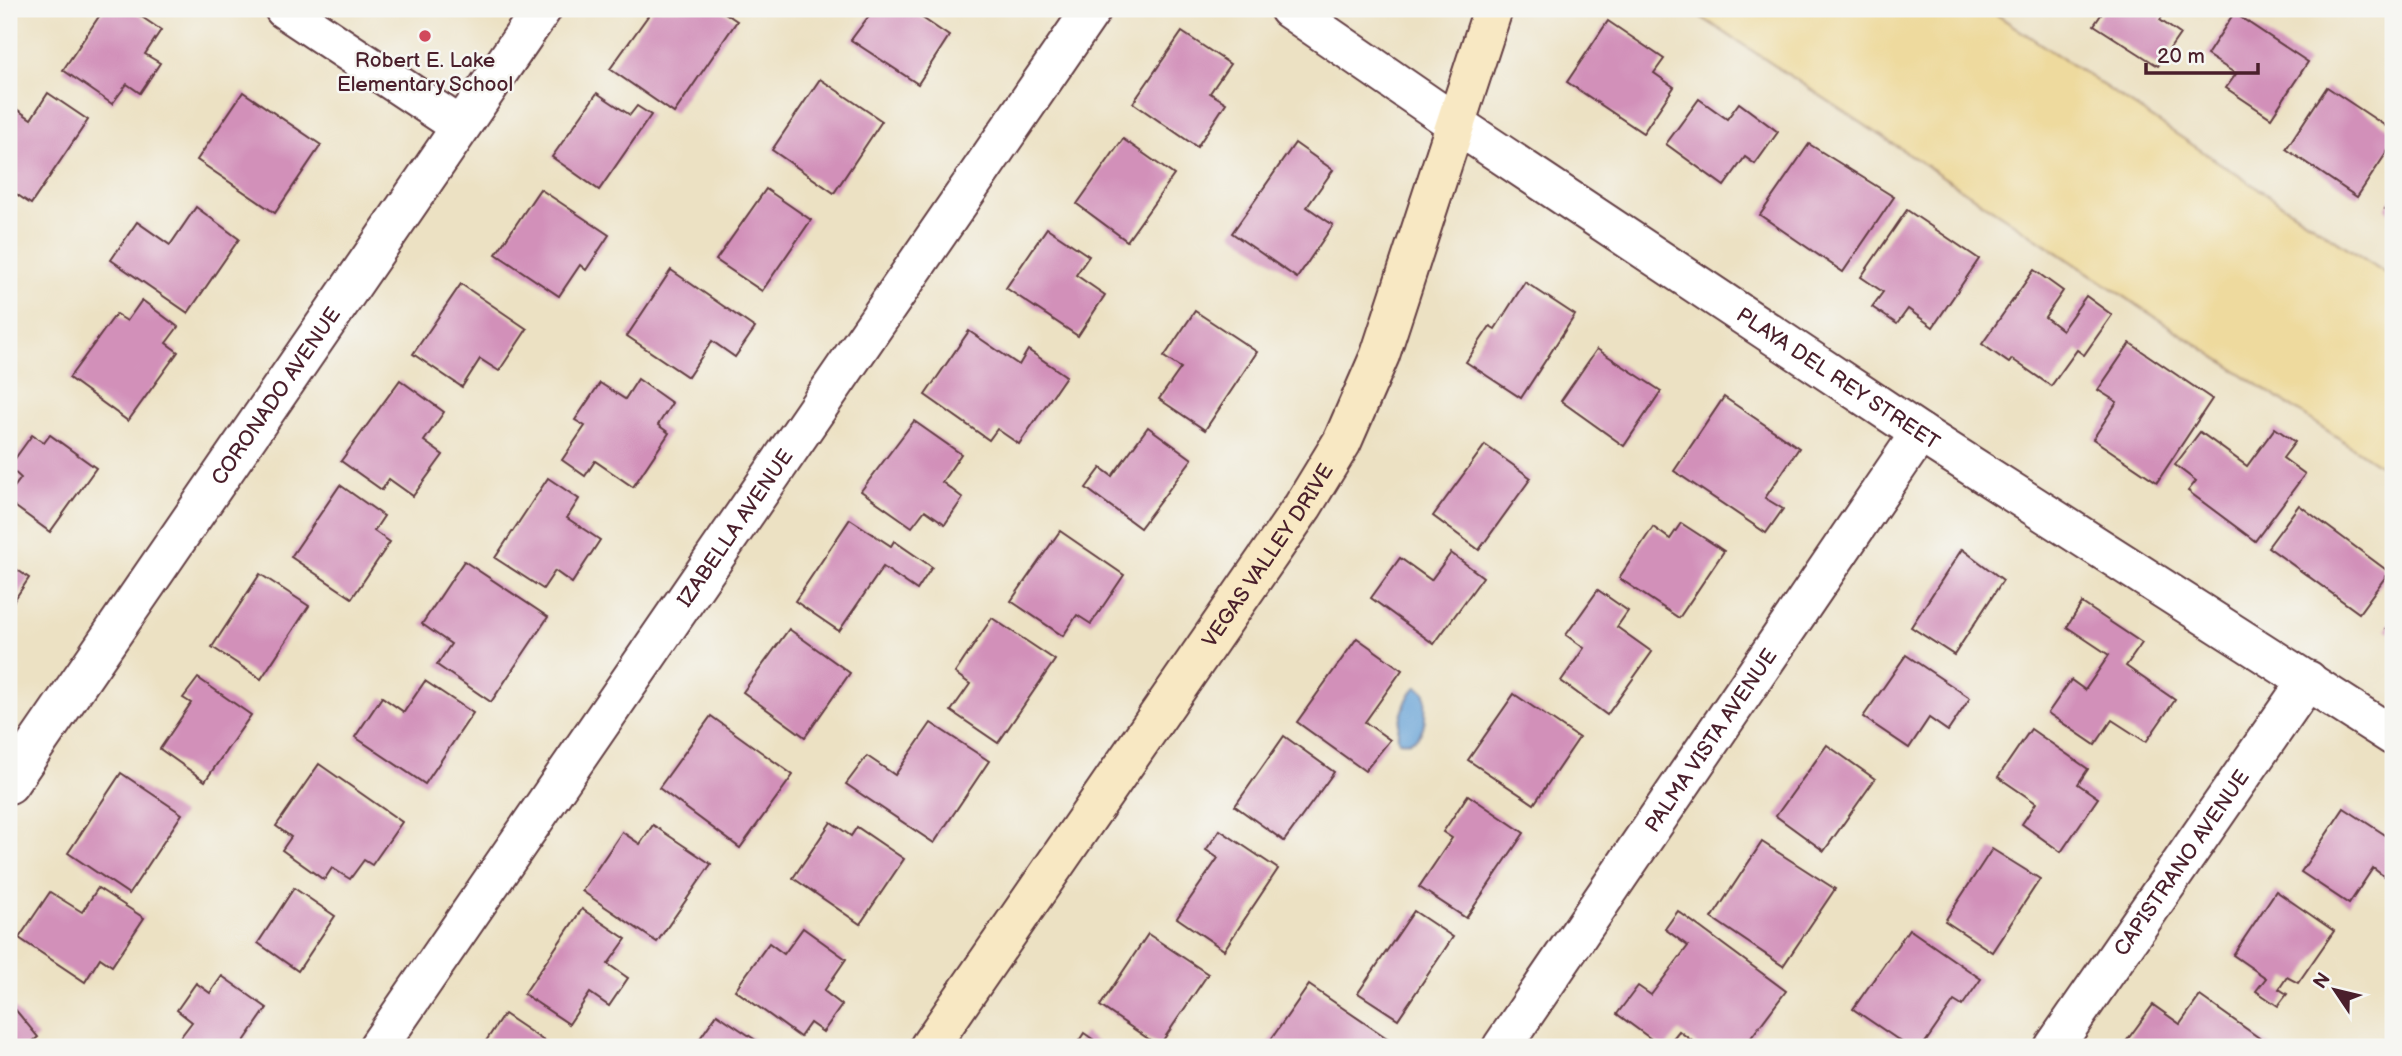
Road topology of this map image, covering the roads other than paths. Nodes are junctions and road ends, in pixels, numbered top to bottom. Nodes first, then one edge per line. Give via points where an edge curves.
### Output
1 (284, 9) edge
2 (542, 9) edge
3 (1092, 9) edge
4 (1289, 9) edge
5 (1493, 9) edge
6 (1456, 124) junction
7 (460, 126) junction
8 (1920, 433) junction
9 (2308, 680) junction
10 (2393, 736) edge
11 (9, 784) edge
12 (378, 1047) edge
13 (929, 1047) edge
14 (1502, 1047) edge
15 (2054, 1047) edge

1 - 7 street
2 - 7 street, CORONADO AVENUE
3 - 12 street, IZABELLA AVENUE
4 - 6 street, PLAYA DEL REY STREET
5 - 6 street, VEGAS VALLEY DRIVE
6 - 8 street, PLAYA DEL REY STREET
6 - 13 street, VEGAS VALLEY DRIVE via 1380,355 1342,442 1303,506
7 - 11 street, CORONADO AVENUE
8 - 9 street, PLAYA DEL REY STREET
8 - 14 street, PALMA VISTA AVENUE
9 - 10 street, PLAYA DEL REY STREET
9 - 15 street, CAPISTRANO AVENUE

